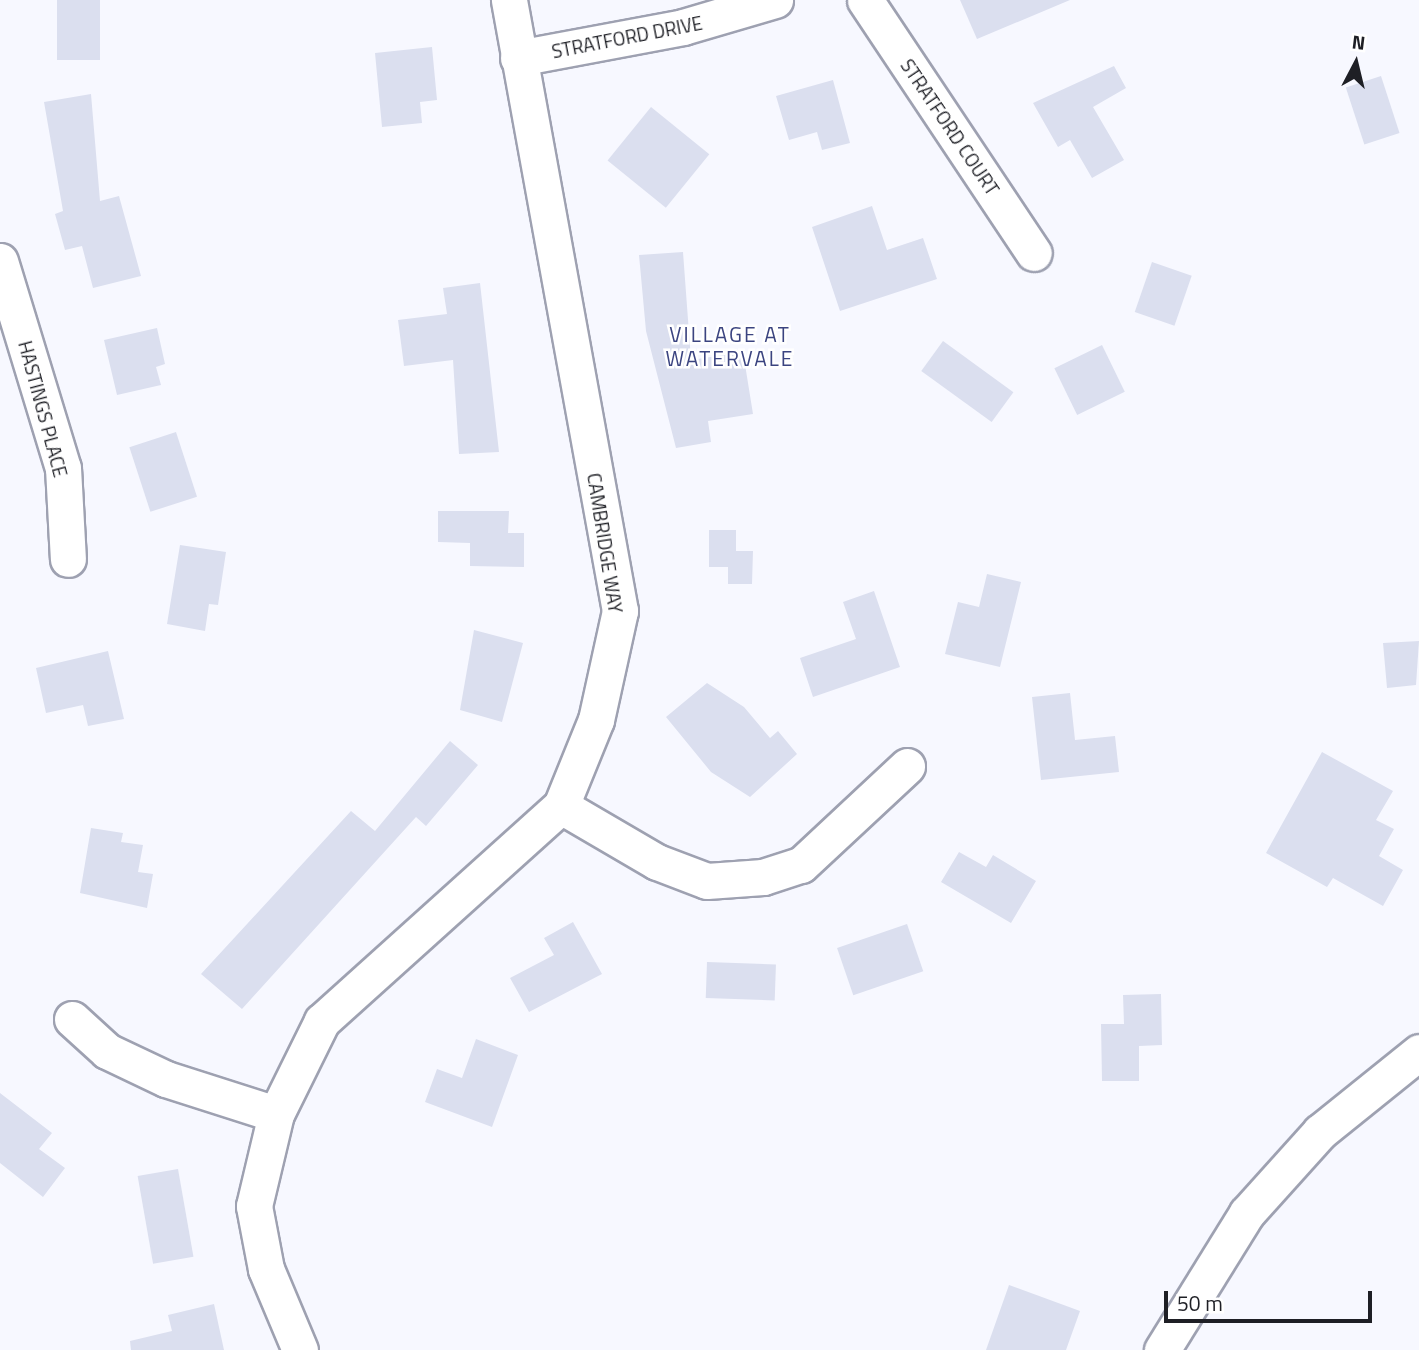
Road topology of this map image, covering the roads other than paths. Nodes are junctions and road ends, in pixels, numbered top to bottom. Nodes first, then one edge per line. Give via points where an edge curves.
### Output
1 (509, 0) edge
2 (775, 0) edge
3 (865, 0) edge
4 (518, 58) junction
5 (1034, 253) dead end
6 (0, 261) edge
7 (68, 559) dead end
8 (906, 766) dead end
9 (561, 806) junction
10 (72, 1019) dead end
11 (1419, 1052) edge
12 (276, 1114) junction
13 (300, 1350) edge
14 (1162, 1350) edge

1 - 4 street, CAMBRIDGE WAY
2 - 4 street, STRATFORD DRIVE via 683,27
3 - 5 street, STRATFORD COURT
4 - 9 street, CAMBRIDGE WAY via 620,611 596,720
6 - 7 street, HASTINGS PLACE via 63,468
8 - 9 street via 801,865 763,877 707,881 657,862
9 - 12 street, CAMBRIDGE WAY via 322,1020
10 - 12 street via 107,1051 166,1079
11 - 14 street via 1320,1132 1247,1213
12 - 13 street via 254,1206 266,1269

